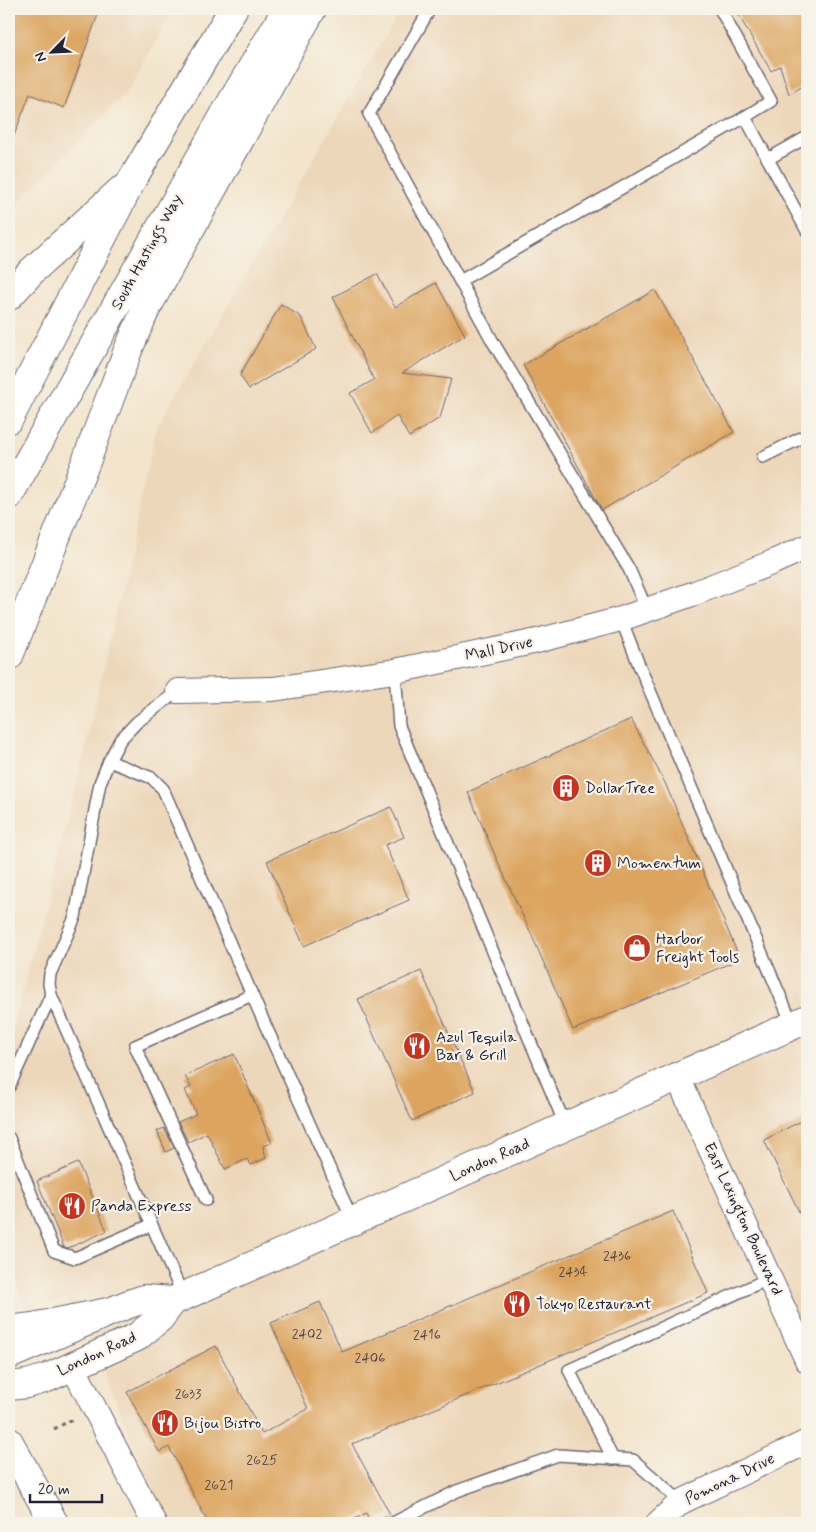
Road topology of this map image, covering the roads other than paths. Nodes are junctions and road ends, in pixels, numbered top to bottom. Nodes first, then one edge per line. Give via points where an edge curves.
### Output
1 (233, 9) edge
2 (287, 9) edge
3 (312, 9) edge
4 (430, 9) edge
5 (720, 9) edge
6 (745, 117) junction
7 (807, 137) edge
8 (768, 159) junction
9 (132, 180) junction
10 (807, 231) edge
11 (460, 281) junction
12 (9, 296) edge
13 (9, 419) edge
14 (807, 435) edge
15 (762, 457) dead end
16 (9, 495) edge
17 (807, 547) edge
18 (647, 610) junction
19 (621, 619) junction
20 (9, 656) edge
21 (395, 671) junction
22 (178, 691) joint
23 (108, 761) junction
24 (51, 995) junction
25 (252, 995) junction
26 (800, 1023) edge
27 (678, 1078) junction
28 (9, 1087) edge
29 (566, 1127) junction
30 (9, 1138) edge
31 (206, 1200) dead end
32 (354, 1221) junction
33 (151, 1225) junction
34 (770, 1278) junction
35 (178, 1298) junction
36 (108, 1312) junction
37 (9, 1330) edge
38 (9, 1355) edge
39 (807, 1360) edge
40 (73, 1367) junction
41 (9, 1386) edge
42 (9, 1442) edge
43 (807, 1442) edge
44 (613, 1459) junction
45 (682, 1502) junction
46 (54, 1523) edge
47 (154, 1523) edge
48 (393, 1523) edge
49 (658, 1523) edge

1 - 9 main road
2 - 16 main road, South Hastings Way
3 - 20 main road via 145,311
4 - 11 lane via 369,114
5 - 6 lane via 771,101
6 - 8 lane
6 - 11 lane
7 - 8 lane
8 - 10 lane
9 - 12 main road
9 - 13 main road
11 - 18 lane via 629,569
14 - 15 lane
17 - 18 street, Mall Drive
18 - 19 street, Mall Drive
19 - 21 street, Mall Drive via 537,641
19 - 26 lane
21 - 22 street, Mall Drive via 272,689
21 - 29 lane via 399,726
22 - 23 lane via 137,722 120,740
23 - 24 lane via 100,783 76,917 50,974
23 - 25 lane via 152,778 163,789
24 - 28 lane
24 - 33 lane
25 - 31 lane via 135,1046
25 - 32 lane
26 - 27 main road, London Road
27 - 29 main road, London Road
27 - 34 street, East Lexington Boulevard
29 - 32 main road, London Road
30 - 33 lane via 54,1251 75,1258
32 - 35 main road, London Road
33 - 35 lane
34 - 39 street, East Lexington Boulevard
34 - 44 lane via 569,1370
35 - 36 main road, London Road via 144,1299
35 - 40 main road, London Road via 137,1338
36 - 37 main road
36 - 38 main road, London Road
40 - 41 main road, London Road via 27,1384
40 - 47 street
42 - 46 main road
43 - 45 street, Pomona Drive
44 - 45 lane via 634,1460
44 - 48 lane via 558,1456 457,1491
45 - 49 street, Pomona Drive

